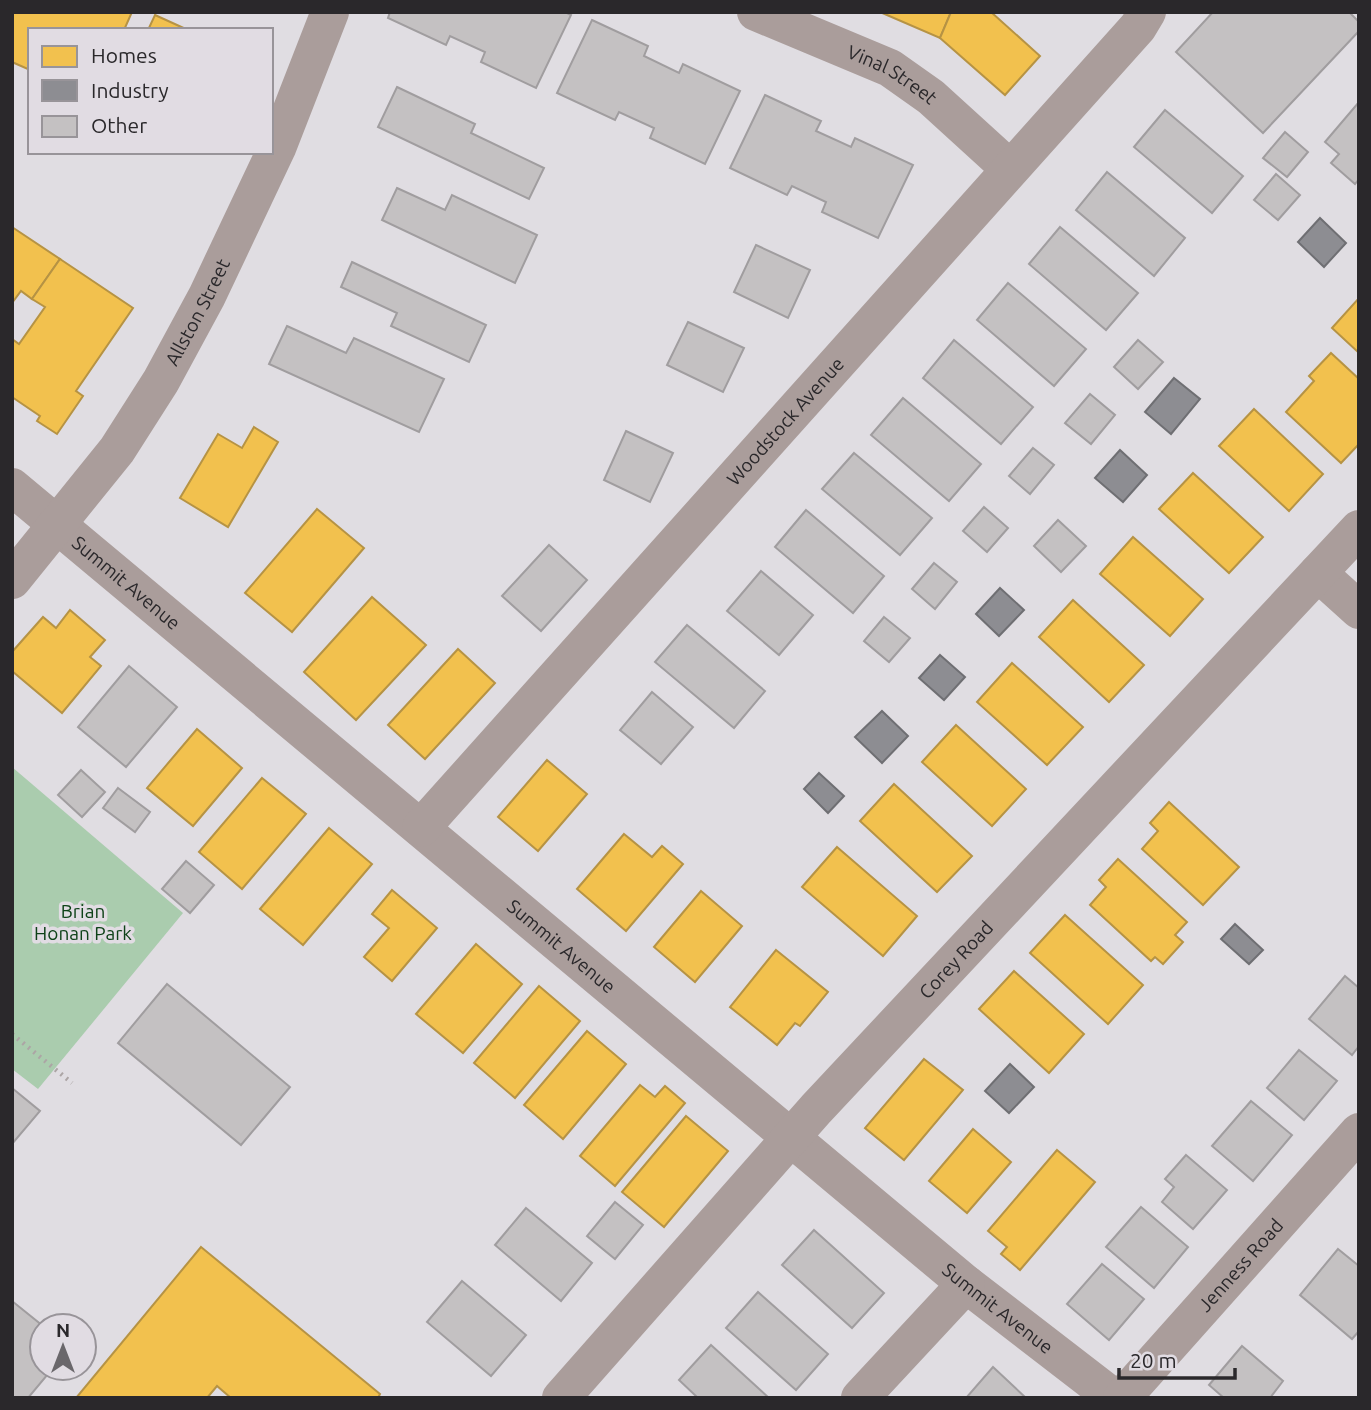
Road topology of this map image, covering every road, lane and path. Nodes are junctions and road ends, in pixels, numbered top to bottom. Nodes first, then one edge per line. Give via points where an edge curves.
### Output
1 (756, 12) edge
2 (1147, 12) edge
3 (323, 14) edge
4 (1010, 169) junction
5 (12, 487) edge
6 (57, 524) junction
7 (1359, 529) edge
8 (1318, 573) junction
9 (12, 580) edge
10 (1359, 610) edge
11 (421, 828) junction
12 (12, 1034) edge
13 (72, 1083) dead end
14 (1359, 1132) edge
15 (792, 1137) junction
16 (966, 1284) junction
17 (561, 1398) edge
18 (860, 1398) edge
19 (1114, 1398) edge
20 (1122, 1398) edge

1 - 4 street, Vinal Street via 890,68 931,97
2 - 4 street, Woodstock Avenue
3 - 6 street, Allston Street via 277,148 208,296 117,450
4 - 11 street, Woodstock Avenue
5 - 6 street, Summit Avenue
6 - 9 street, Allston Street
6 - 11 street, Summit Avenue
7 - 8 street, Corey Road
8 - 10 street
8 - 15 street, Corey Road
11 - 15 street, Summit Avenue
12 - 13 path
14 - 20 street, Jenness Road
15 - 16 street, Summit Avenue
15 - 17 street, Corey Road
16 - 18 street
16 - 19 street, Summit Avenue

